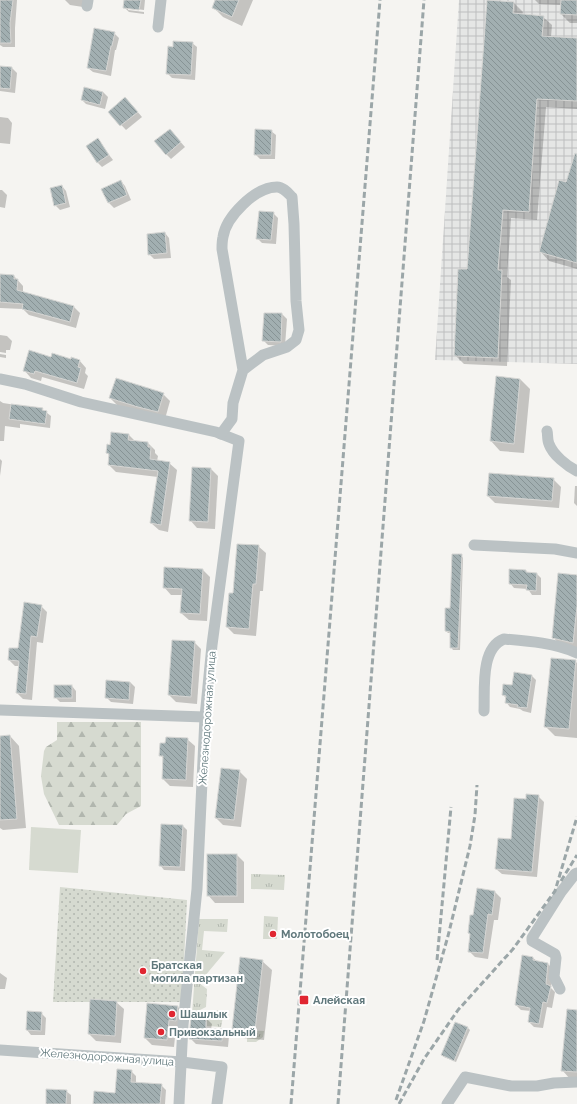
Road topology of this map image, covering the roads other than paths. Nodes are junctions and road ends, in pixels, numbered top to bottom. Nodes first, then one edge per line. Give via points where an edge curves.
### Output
1 (161, 0) edge
2 (158, 27) dead end
3 (243, 370) junction
4 (0, 379) edge
5 (547, 430) dead end
6 (221, 434) junction
7 (577, 471) edge
8 (474, 545) dead end
9 (577, 553) edge
10 (577, 653) edge
11 (0, 710) edge
12 (484, 711) dead end
13 (205, 717) junction
14 (577, 873) edge
15 (560, 989) dead end
16 (0, 1050) edge
17 (182, 1062) junction
18 (577, 1082) edge
19 (179, 1104) edge
20 (218, 1104) edge
21 (447, 1104) edge

1 - 2 street
3 - 3 street via 222,249 223,236 232,217 244,202 261,192 277,187 292,197 299,330 296,340 287,347 263,355
3 - 6 street via 233,403 232,419
4 - 6 street, Железнодорожная улица via 25,384 81,402
5 - 7 street via 548,444 568,466
6 - 13 street, Железнодорожная улица via 239,441
8 - 9 street via 555,549
10 - 12 street via 544,643 504,639 498,641 486,663
11 - 13 street
13 - 17 street, Железнодорожная улица via 197,889 183,1025
14 - 15 street via 560,892 532,938 532,941 555,954 554,977
16 - 17 street, Железнодорожная улица
17 - 19 street
17 - 20 street via 222,1067
18 - 21 street via 511,1086 464,1077

